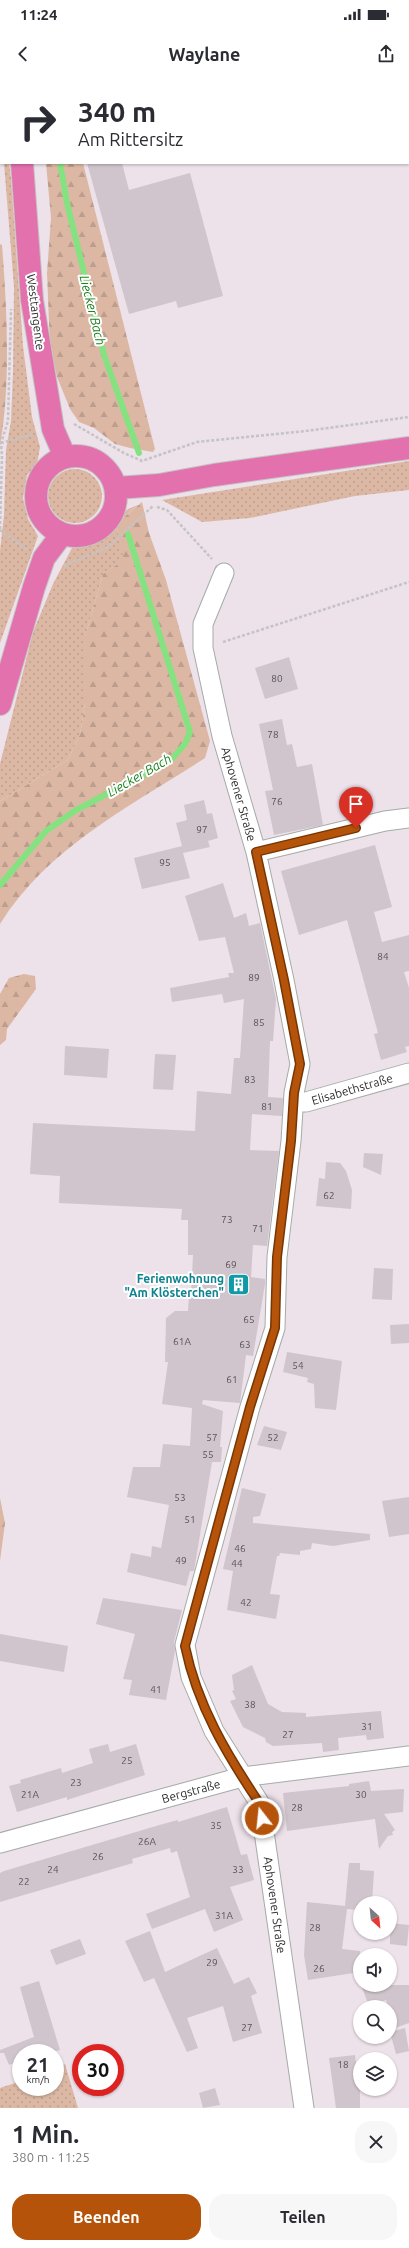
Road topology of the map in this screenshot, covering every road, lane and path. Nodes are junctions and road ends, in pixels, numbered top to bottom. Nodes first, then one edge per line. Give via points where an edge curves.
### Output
1 (22, 164) edge
2 (11, 302) dead end
3 (409, 417) edge
4 (53, 429) junction
5 (1, 443) edge
6 (409, 448) edge
7 (65, 457) junction
8 (142, 461) junction
9 (145, 486) junction
10 (116, 488) junction
11 (153, 506) junction
12 (0, 529) edge
13 (62, 534) junction
14 (44, 558) junction
15 (224, 573) joint
16 (409, 582) edge
17 (203, 648) junction
18 (0, 704) edge
19 (409, 818) edge
20 (256, 852) junction
21 (409, 1073) edge
22 (294, 1101) junction
23 (409, 1756) edge
24 (242, 1777) junction
25 (0, 1843) edge
26 (304, 2108) edge

1 - 4 main road, Westtangente via 32,300
2 - 5 path via 8,421
3 - 8 path via 197,442
4 - 5 path
4 - 7 main road, Westtangente
4 - 8 path via 70,422
5 - 12 path
6 - 9 main road
7 - 10 main road via 91,458 111,476
7 - 13 main road via 46,469 36,489 35,500 41,516 52,529
8 - 9 path
9 - 10 main road
9 - 11 path
10 - 13 main road via 115,506 107,522 98,530 86,535
11 - 14 path via 108,546 66,567
11 - 15 path via 167,510
12 - 14 path via 21,547
13 - 14 main road
14 - 18 main road
15 - 17 street, Aphovener Straße via 203,624
16 - 17 path
17 - 20 street, Aphovener Straße via 222,736
19 - 20 street via 385,821
20 - 22 street, Aphovener Straße via 300,1064
21 - 22 street, Elisabethstraße via 306,1102
22 - 24 street, Aphovener Straße via 277,1257 275,1328 250,1407 185,1646 191,1677 214,1731
23 - 24 street, Bergstraße
24 - 25 street, Bergstraße
24 - 26 street, Aphovener Straße via 260,1804

